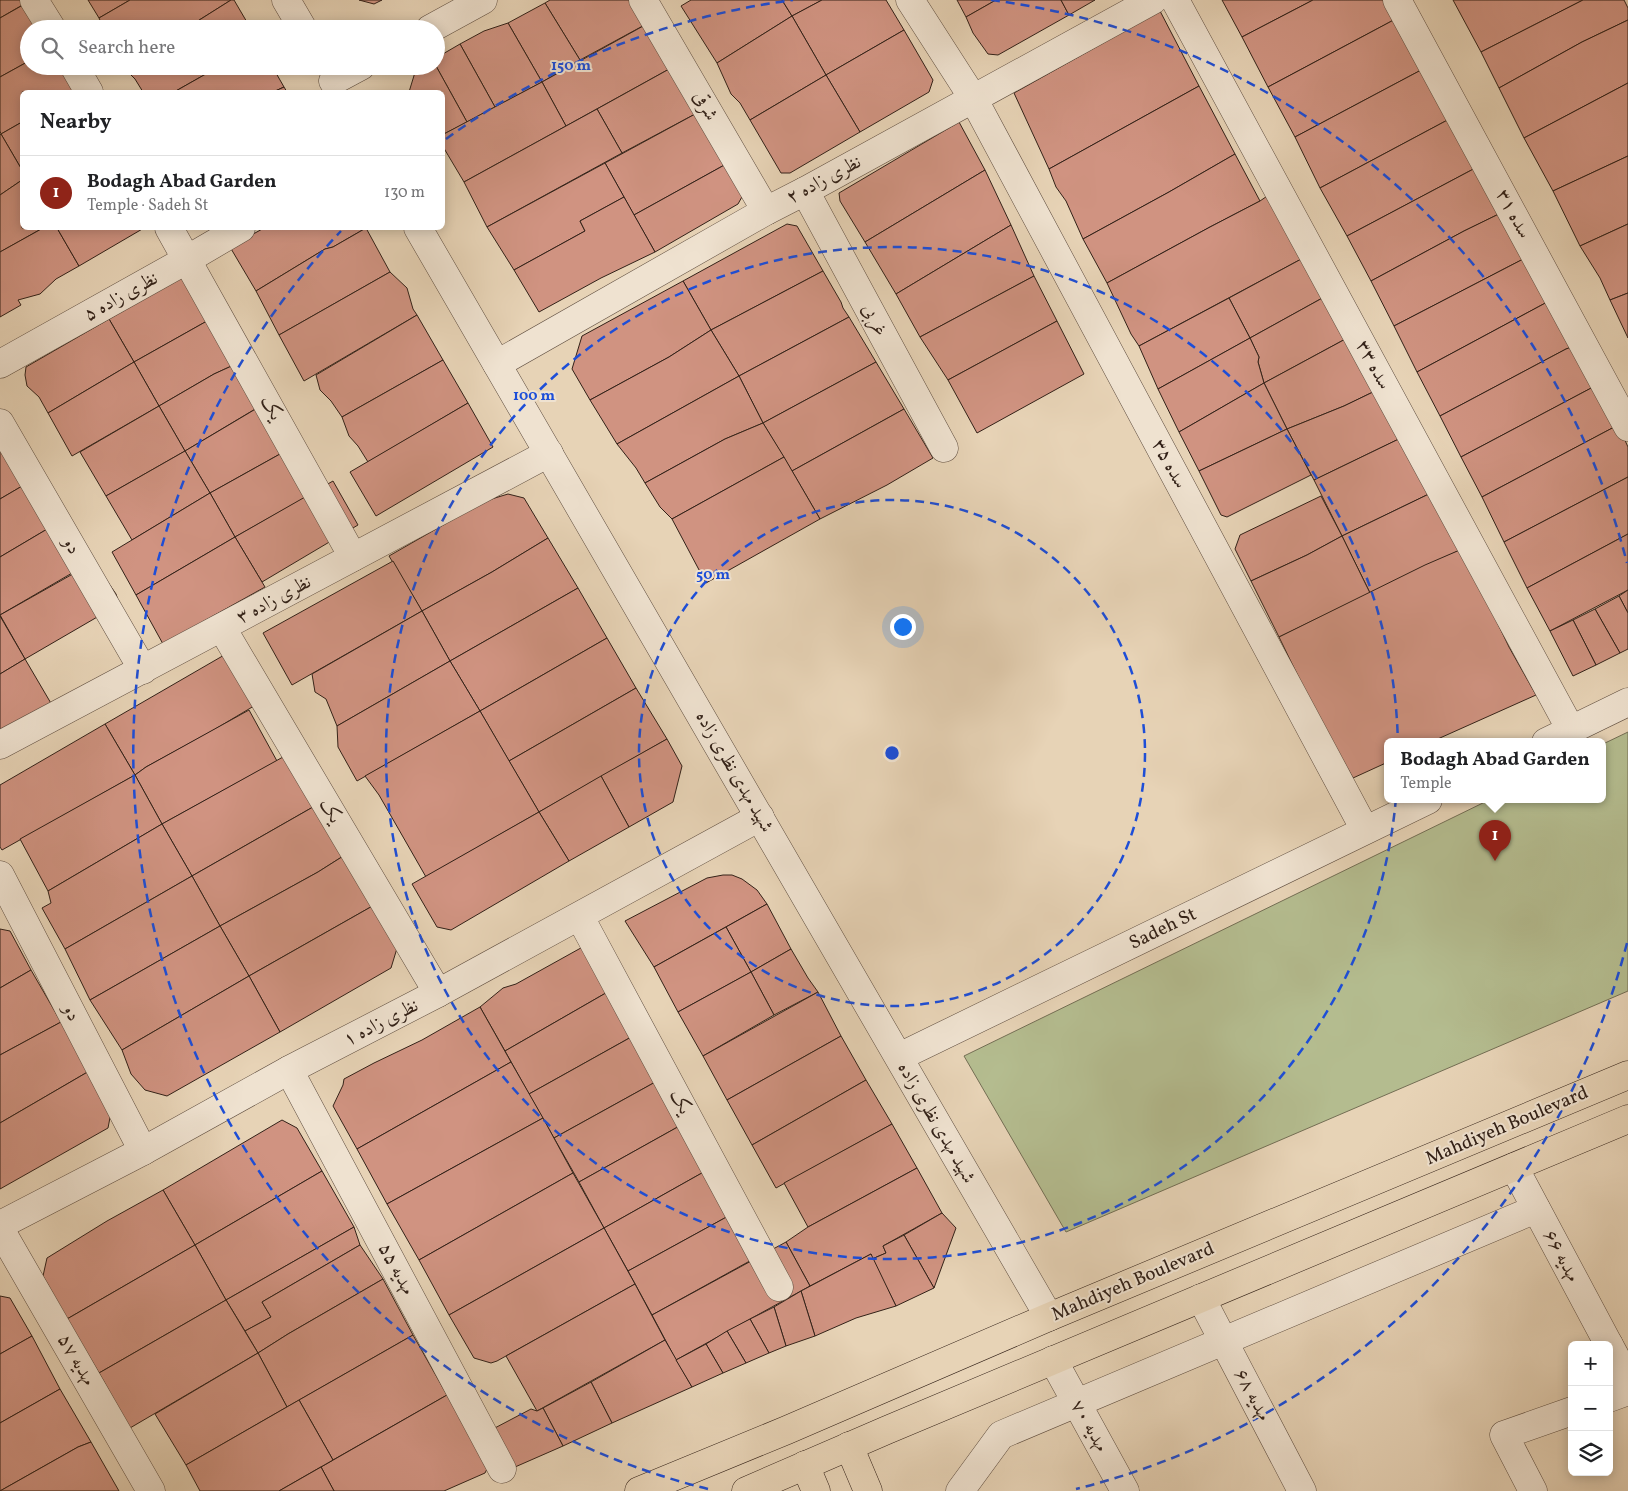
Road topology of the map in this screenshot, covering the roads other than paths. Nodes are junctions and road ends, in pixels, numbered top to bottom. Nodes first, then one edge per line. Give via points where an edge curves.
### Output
1 (34, 0) edge
2 (286, 0) edge
3 (483, 0) edge
4 (643, 0) edge
5 (910, 0) edge
6 (1153, 0) edge
7 (1175, 0) edge
8 (1398, 0) edge
9 (46, 20) edge
10 (298, 20) edge
11 (445, 21) edge
12 (79, 75) edge
13 (88, 90) edge
14 (973, 98) junction
15 (805, 191) junction
16 (766, 211) junction
17 (170, 230) edge
18 (238, 230) edge
19 (419, 230) edge
20 (188, 259) junction
21 (0, 364) edge
22 (497, 364) junction
23 (0, 423) edge
24 (1628, 427) edge
25 (944, 448) dead end
26 (548, 453) junction
27 (353, 557) junction
28 (222, 628) junction
29 (143, 670) junction
30 (1628, 702) edge
31 (1571, 730) junction
32 (1554, 738) edge
33 (0, 746) edge
34 (1422, 803) edge
35 (760, 818) junction
36 (1365, 830) junction
37 (0, 875) edge
38 (580, 917) junction
39 (438, 993) junction
40 (899, 1057) junction
41 (289, 1070) junction
42 (1628, 1075) edge
43 (1628, 1119) edge
44 (143, 1151) junction
45 (1514, 1167) junction
46 (1536, 1209) junction
47 (0, 1224) edge
48 (0, 1229) edge
49 (779, 1287) dead end
50 (1201, 1298) junction
51 (1048, 1317) junction
52 (1607, 1341) edge
53 (1224, 1342) junction
54 (1613, 1352) edge
55 (1053, 1360) junction
56 (1628, 1380) edge
57 (1628, 1391) edge
58 (1613, 1397) edge
59 (1076, 1403) junction
60 (1568, 1412) edge
61 (849, 1446) junction
62 (805, 1465) junction
63 (502, 1469) dead end
64 (151, 1491) edge
65 (639, 1491) edge
66 (746, 1491) edge
67 (816, 1491) edge
68 (868, 1491) edge
69 (960, 1491) edge
70 (1125, 1491) edge
71 (1302, 1491) edge
72 (1533, 1491) edge

1 - 9 street
2 - 10 street
3 - 11 street
4 - 16 street, شرقی
5 - 14 street
6 - 14 street, نظری زاده ۲
7 - 31 street, سده ۳۳
8 - 24 street, سده ۳۱
12 - 13 street
14 - 15 street, نظری زاده ۲
14 - 36 street, سده ۳۵
15 - 16 street, نظری زاده ۲
15 - 25 street, غربی
16 - 22 street, نظری زاده ۲
17 - 20 street, یک
18 - 20 street, نظری زاده ۵
19 - 22 street, شهید مهدی نظری زاده
20 - 21 street, نظری زاده ۵
20 - 27 street, یک
22 - 26 street, شهید مهدی نظری زاده
23 - 29 street, دو
26 - 27 street, نظری زاده ۳
26 - 35 street, شهید مهدی نظری زاده
27 - 28 street, نظری زاده ۳
28 - 29 street, نظری زاده ۳
28 - 39 street, یک
29 - 33 street, نظری زاده ۳
30 - 31 street
31 - 32 street
34 - 36 street, Sadeh St
35 - 38 street, نظری زاده ۱
35 - 40 street, شهید مهدی نظری زاده
36 - 40 street, Sadeh St
37 - 44 street, دو
38 - 39 street, نظری زاده ۱
38 - 49 street, یک
39 - 41 street, نظری زاده ۱
40 - 51 street, شهید مهدی نظری زاده
41 - 44 street, نظری زاده ۱
41 - 63 street, مهدیه ۵۵
42 - 51 main road, Mahdiyeh Boulevard
43 - 45 main road
44 - 47 street, نظری زاده ۱
45 - 46 street, مهدیه ۶۶
45 - 50 main road
46 - 52 street, مهدیه ۶۶
46 - 53 street
48 - 64 street, مهدیه ۵۷
50 - 53 street, مهدیه ۶۸
50 - 55 main road
51 - 65 main road, Mahdiyeh Boulevard
53 - 59 street
53 - 71 street, مهدیه ۶۸
54 - 56 street, مهدیه ۶۶
55 - 59 street, مهدیه ۷۰
55 - 61 main road
57 - 58 street
59 - 69 street via 1001,1436
59 - 70 street, مهدیه ۷۰
60 - 72 street via 1504,1434
61 - 62 main road
61 - 68 main road
62 - 66 main road
62 - 67 main road

